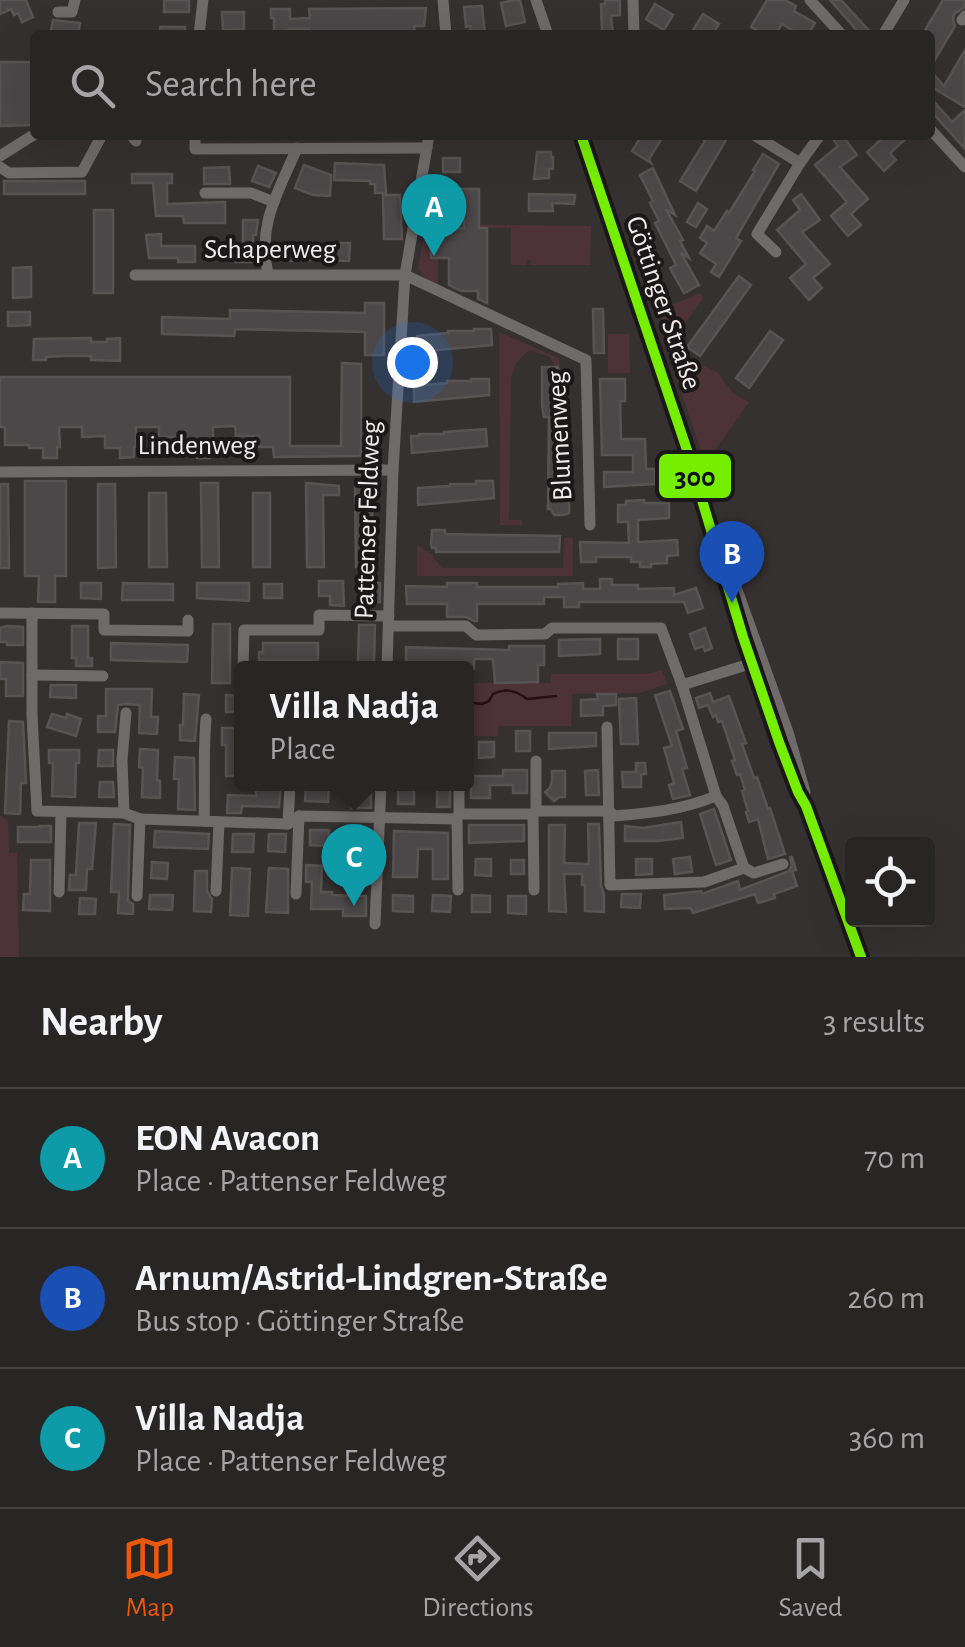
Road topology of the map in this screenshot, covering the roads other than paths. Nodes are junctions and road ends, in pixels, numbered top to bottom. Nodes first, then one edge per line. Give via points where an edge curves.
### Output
1 (75, 0) edge
2 (203, 0) edge
3 (442, 0) edge
4 (536, 0) edge
5 (633, 0) edge
6 (810, 0) edge
7 (904, 0) edge
8 (58, 12) dead end
9 (200, 30) edge
10 (445, 30) edge
11 (546, 30) edge
12 (634, 30) edge
13 (837, 30) edge
14 (887, 30) edge
15 (935, 135) edge
16 (30, 137) edge
17 (99, 140) edge
18 (195, 140) edge
19 (583, 140) edge
20 (762, 140) edge
21 (817, 140) edge
22 (428, 141) edge
23 (297, 148) junction
24 (0, 156) edge
25 (800, 164) junction
26 (0, 166) edge
27 (965, 167) edge
28 (206, 193) dead end
29 (274, 202) junction
30 (776, 252) dead end
31 (268, 274) junction
32 (405, 274) junction
33 (135, 275) dead end
34 (394, 470) junction
35 (0, 472) edge
36 (590, 525) dead end
37 (0, 613) edge
38 (32, 613) junction
39 (188, 620) dead end
40 (389, 621) junction
41 (243, 661) edge
42 (387, 661) edge
43 (757, 662) junction
44 (32, 675) junction
45 (103, 676) dead end
46 (682, 685) junction
47 (126, 713) dead end
48 (206, 719) dead end
49 (607, 727) dead end
50 (536, 760) dead end
51 (291, 791) edge
52 (381, 791) edge
53 (460, 791) edge
54 (716, 796) junction
55 (609, 811) junction
56 (61, 812) junction
57 (124, 813) junction
58 (534, 813) junction
59 (458, 816) junction
60 (140, 820) junction
61 (293, 820) junction
62 (379, 820) junction
63 (204, 821) junction
64 (218, 822) junction
65 (783, 864) dead end
66 (744, 868) junction
67 (216, 890) dead end
68 (458, 890) dead end
69 (534, 890) dead end
70 (58, 892) dead end
71 (296, 894) dead end
72 (137, 896) dead end
73 (375, 924) dead end
74 (861, 957) edge

1 - 8 street via 72,12
2 - 9 street
3 - 10 street
4 - 11 street
5 - 12 street
6 - 13 street
7 - 14 street
15 - 27 street
16 - 24 street
17 - 26 street via 82,172 9,173
18 - 23 street via 195,149
19 - 43 street, Göttinger Straße
20 - 25 street
21 - 25 street
22 - 23 street
22 - 32 street, Pattenser Feldweg
23 - 29 street
25 - 30 street via 757,234
28 - 29 street via 251,193
29 - 31 street via 264,230
31 - 32 street, Schaperweg
31 - 33 street, Schaperweg
32 - 34 street, Pattenser Feldweg
32 - 36 street, Blumenweg via 586,360
34 - 35 street, Lindenweg
34 - 40 street, Pattenser Feldweg
37 - 38 street
38 - 39 street via 104,614 104,630 188,631
38 - 44 street
40 - 41 street via 319,615 319,630 244,630
40 - 42 street, Pattenser Feldweg
40 - 46 street via 466,626 476,635 661,628
43 - 46 street
43 - 74 street, Göttinger Straße via 788,732 806,806
44 - 45 street
44 - 56 street via 37,811
46 - 54 street
47 - 57 street
48 - 63 street
49 - 55 street
50 - 58 street
51 - 61 street
52 - 62 street
53 - 59 street
54 - 55 street via 659,813
54 - 66 street
55 - 58 street
55 - 66 street via 610,886 704,882
56 - 57 street
56 - 70 street
57 - 60 street
58 - 59 street
58 - 69 street
59 - 62 street
59 - 68 street
60 - 63 street
60 - 72 street
61 - 62 street
61 - 64 street
61 - 71 street
62 - 73 street
63 - 64 street
64 - 67 street
65 - 66 street via 754,873

